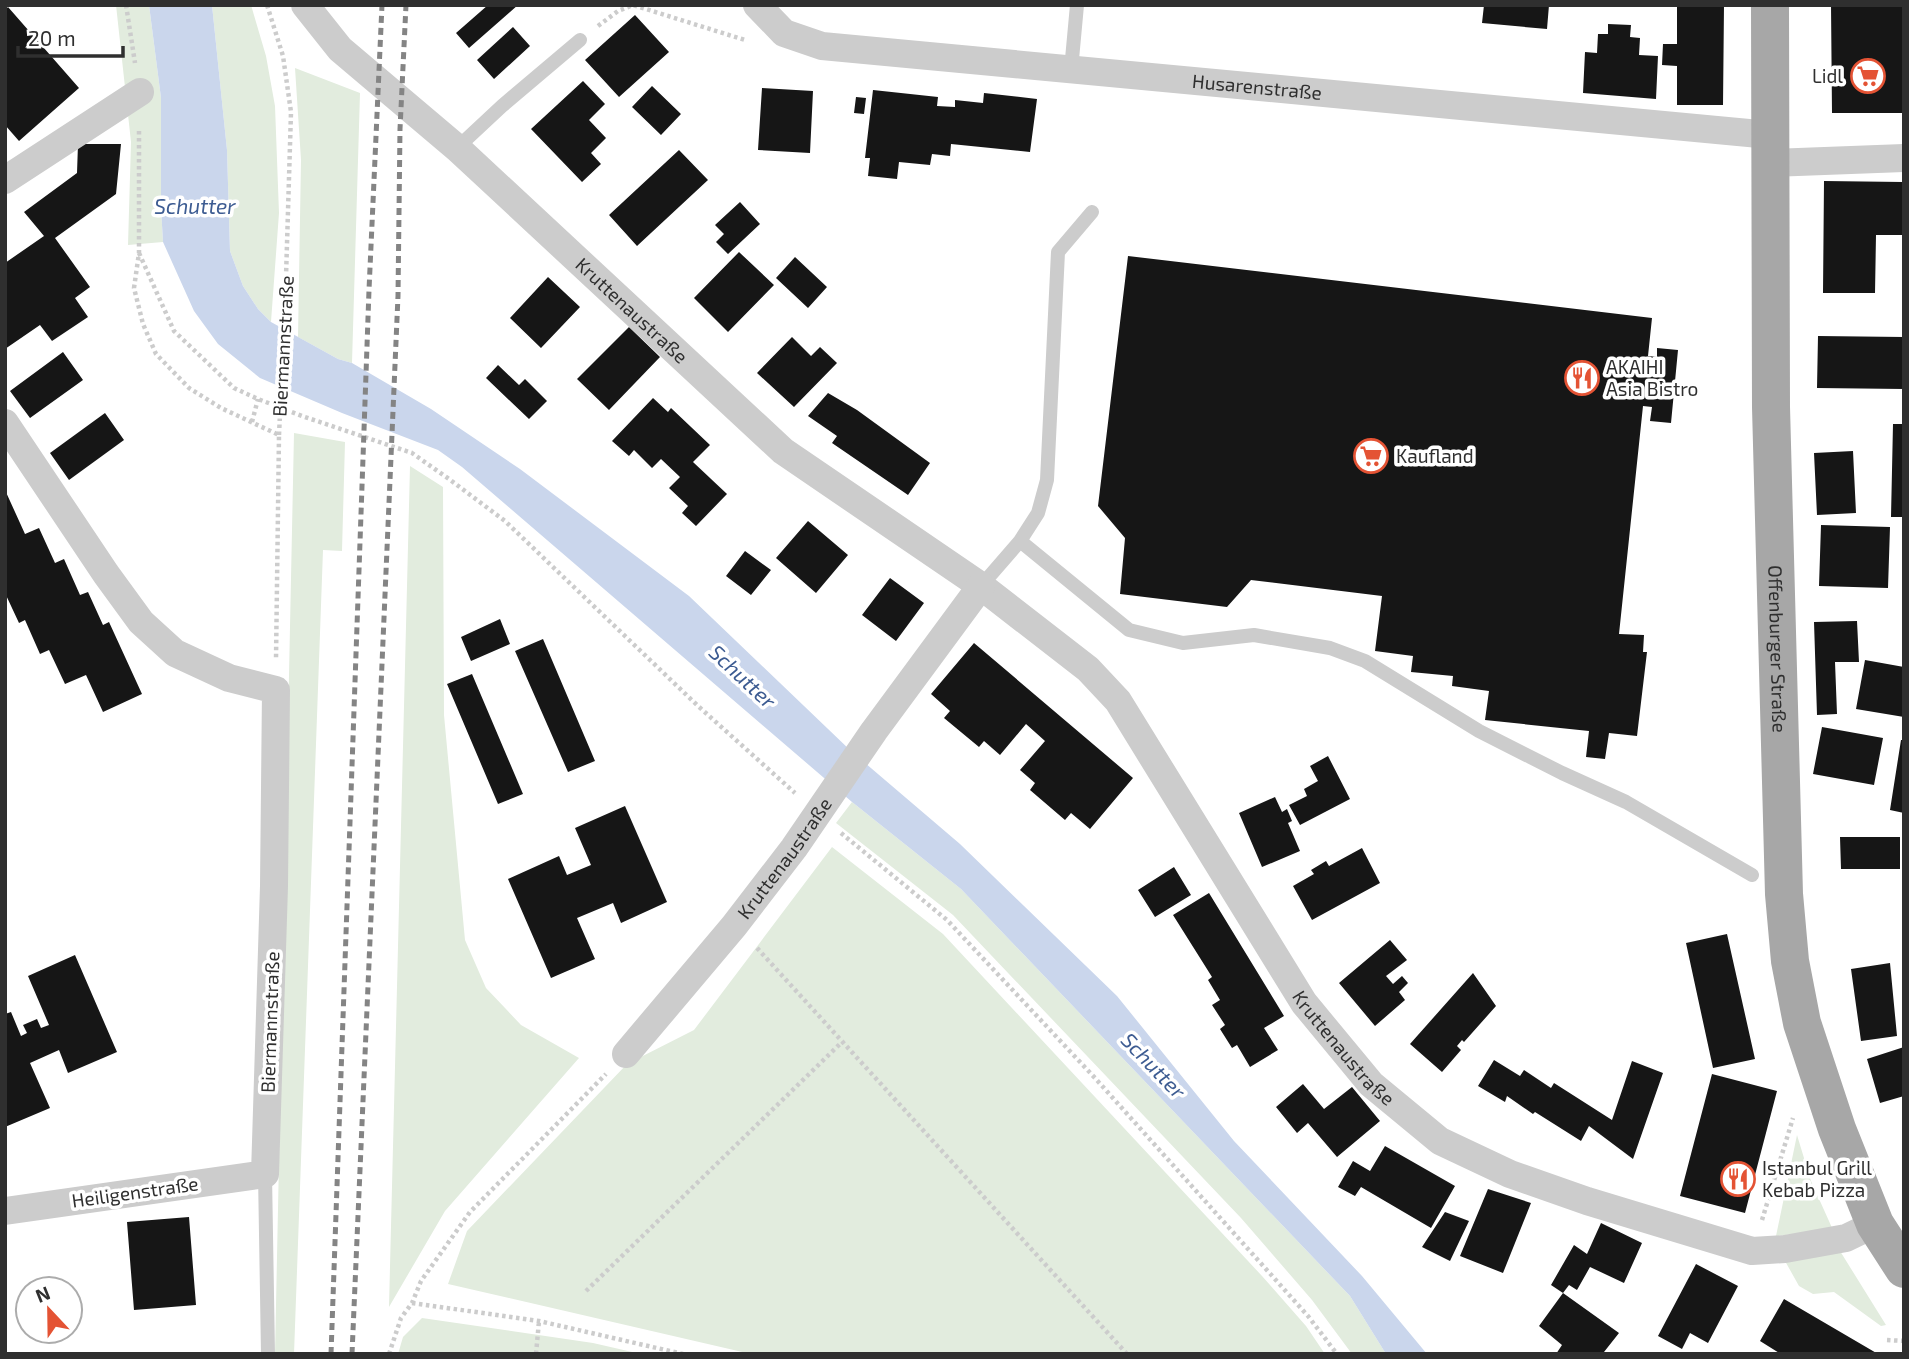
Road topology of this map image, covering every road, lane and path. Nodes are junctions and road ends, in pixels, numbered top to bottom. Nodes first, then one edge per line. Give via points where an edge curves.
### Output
1 (267, 5) edge
2 (305, 5) edge
3 (757, 5) edge
4 (1077, 5) edge
5 (1770, 5) edge
6 (784, 33) junction
7 (580, 40) joint
8 (1071, 70) junction
9 (140, 92) dead end
10 (457, 148) junction
11 (1771, 149) junction
12 (1904, 158) edge
13 (5, 180) edge
14 (1092, 212) dead end
15 (258, 400) junction
16 (5, 423) edge
17 (252, 423) junction
18 (279, 435) junction
19 (1020, 541) junction
20 (981, 586) junction
21 (276, 690) junction
22 (818, 815) junction
23 (1752, 875) dead end
24 (734, 926) junction
25 (842, 1042) junction
26 (626, 1054) joint
27 (1797, 1106) dead end
28 (265, 1174) junction
29 (5, 1210) edge
30 (1875, 1224) junction
31 (1752, 1251) junction
32 (1904, 1269) edge
33 (586, 1291) dead end
34 (412, 1303) junction
35 (539, 1321) junction
36 (1887, 1340) dead end
37 (1904, 1341) edge
38 (268, 1354) edge
39 (389, 1354) edge
40 (536, 1354) edge
41 (683, 1354) edge
42 (1127, 1354) edge
43 (1337, 1354) edge

1 - 18 path, Biermannstraße, bridge via 284,56 291,112
2 - 10 street, Kruttenaustraße via 340,49
3 - 6 street, Husarenstraße
4 - 8 lane
5 - 11 main road, Offenburger Straße
6 - 7 path via 742,40 633,5
6 - 8 street, Husarenstraße via 822,46
7 - 10 lane
8 - 11 street, Husarenstraße
9 - 13 street
10 - 20 street, Kruttenaustraße via 783,451
11 - 12 street, Husarenstraße
11 - 30 main road, Offenburger Straße via 1771,407 1789,947 1801,1023
14 - 19 lane via 1058,252 1047,480 1038,513
15 - 17 path
15 - 17 path via 234,388 174,331 139,253 134,288 156,354 189,388
15 - 22 path via 412,453 449,478 505,522
16 - 21 street via 141,622 175,653 229,678
17 - 18 path
18 - 21 path, Biermannstraße
19 - 20 lane
19 - 23 lane via 1129,630 1183,643 1254,635 1330,648 1365,661 1479,731 1626,802
20 - 22 street, Kruttenaustraße
20 - 31 street, Kruttenaustraße via 1088,669 1118,701 1304,1003 1371,1084 1440,1141 1510,1174
21 - 28 street, Biermannstraße
22 - 24 street, Kruttenaustraße
22 - 43 path via 947,920 1095,1078
24 - 25 path
24 - 26 street, Kruttenaustraße
25 - 33 path
25 - 42 path
26 - 34 path via 470,1212 421,1281
27 - 31 path
28 - 29 street, Heiligenstraße
28 - 38 lane, Biermannstraße
30 - 31 street, Kruttenaustraße via 1846,1238
30 - 32 main road, Offenburger Straße
34 - 35 path
34 - 39 path via 401,1318
35 - 40 path
35 - 41 path
36 - 37 path

